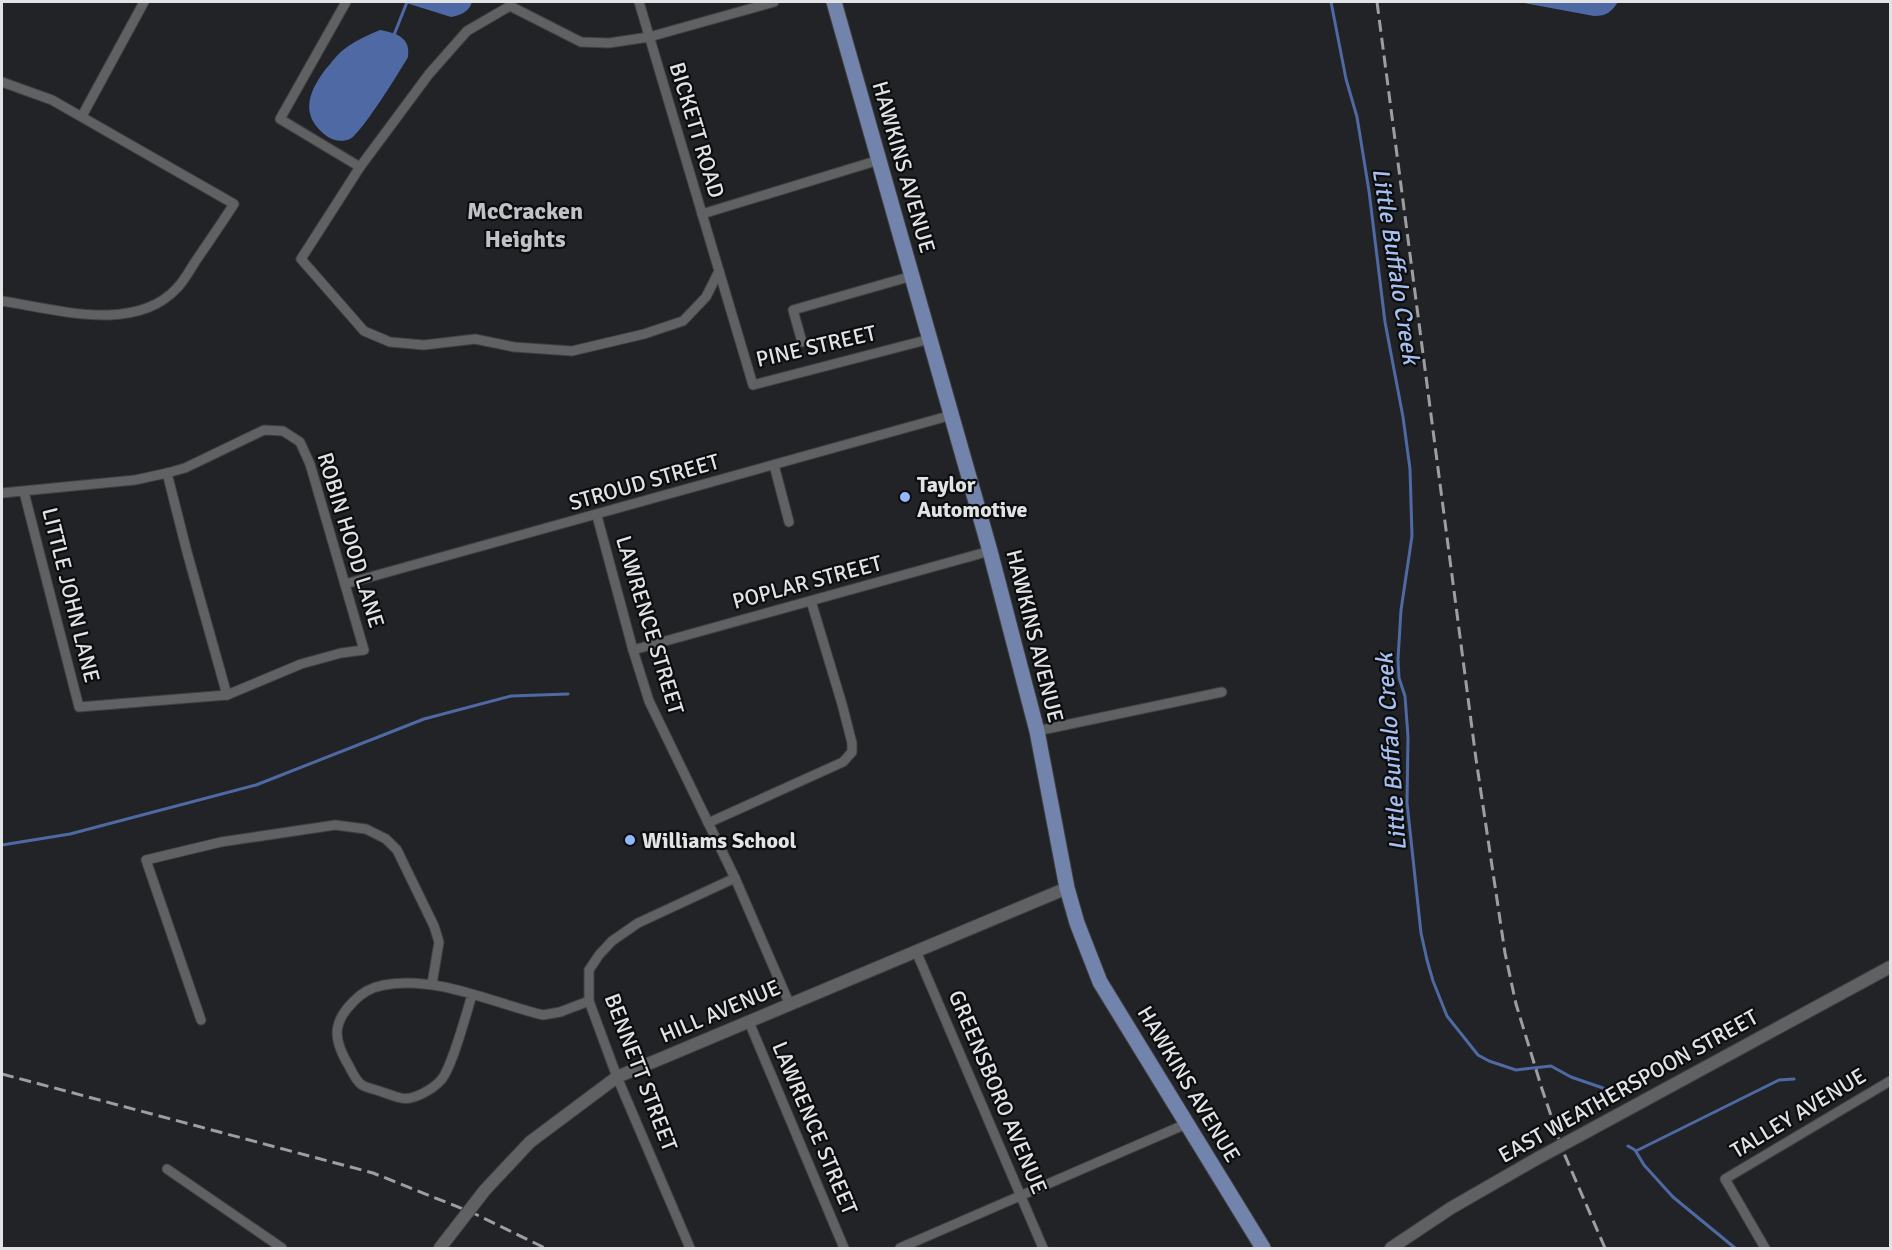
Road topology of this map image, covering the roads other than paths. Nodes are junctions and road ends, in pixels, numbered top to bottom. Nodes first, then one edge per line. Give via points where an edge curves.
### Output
1 (144, 2) edge
2 (346, 2) edge
3 (639, 2) edge
4 (774, 2) edge
5 (834, 2) edge
6 (510, 4) edge
7 (649, 37) junction
8 (2, 82) edge
9 (82, 116) junction
10 (879, 160) junction
11 (360, 167) junction
12 (702, 214) junction
13 (719, 271) junction
14 (912, 276) junction
15 (2, 301) edge
16 (930, 339) junction
17 (802, 342) dead end
18 (952, 416) junction
19 (774, 465) junction
20 (167, 473) junction
21 (24, 492) junction
22 (2, 493) edge
23 (597, 516) junction
24 (789, 522) dead end
25 (990, 551) junction
26 (345, 584) junction
27 (811, 601) junction
28 (633, 650) junction
29 (1222, 692) dead end
30 (227, 695) junction
31 (1037, 731) junction
32 (708, 823) junction
33 (735, 878) junction
34 (1067, 888) junction
35 (916, 951) junction
36 (1890, 967) edge
37 (432, 984) junction
38 (472, 995) junction
39 (589, 1000) junction
40 (790, 1005) junction
41 (201, 1020) dead end
42 (749, 1022) junction
43 (617, 1077) junction
44 (1890, 1081) edge
45 (1186, 1124) junction
46 (167, 1169) dead end
47 (1021, 1196) junction
48 (282, 1248) edge
49 (440, 1248) edge
50 (690, 1248) edge
51 (844, 1248) edge
52 (900, 1248) edge
53 (1043, 1248) edge
54 (1263, 1248) edge
55 (1391, 1248) edge
56 (1765, 1248) edge

1 - 9 street
2 - 11 street via 280,119
3 - 7 street, BICKETT ROAD
4 - 7 street
5 - 10 main road, HAWKINS AVENUE
6 - 7 street via 581,42 609,43
6 - 11 street via 467,31 429,74
7 - 12 street, BICKETT ROAD
8 - 9 street
9 - 15 street via 234,204 178,288 143,310 125,315 83,314
10 - 12 street
10 - 14 main road, HAWKINS AVENUE
11 - 13 street via 301,259 364,331 390,342 424,345 475,339 514,347 572,351 683,321 706,297
12 - 13 street, BICKETT ROAD
13 - 16 street, PINE STREET via 753,385
14 - 16 main road, HAWKINS AVENUE
14 - 17 street via 794,310
16 - 18 main road, HAWKINS AVENUE
18 - 19 street, STROUD STREET
18 - 25 main road, HAWKINS AVENUE
19 - 23 street, STROUD STREET
19 - 24 street
20 - 21 street, ROBIN HOOD LANE
20 - 26 street, ROBIN HOOD LANE via 264,430 283,431 300,442 310,464
20 - 30 street
21 - 22 street, ROBIN HOOD LANE
21 - 30 street, LITTLE JOHN LANE via 79,707
23 - 26 street, STROUD STREET
23 - 28 street, LAWRENCE STREET
25 - 27 street, POPLAR STREET
25 - 31 main road, HAWKINS AVENUE
26 - 30 street, ROBIN HOOD LANE via 364,650 301,664
27 - 28 street, POPLAR STREET
27 - 32 street via 852,743 850,754 843,762
28 - 32 street, LAWRENCE STREET via 649,701
29 - 31 street
31 - 34 main road, HAWKINS AVENUE
32 - 33 street, LAWRENCE STREET
33 - 39 street, BENNETT STREET via 638,923 612,941 589,970
33 - 40 street, LAWRENCE STREET
34 - 35 street, HILL AVENUE
34 - 45 main road, HAWKINS AVENUE via 1100,982
35 - 40 street, HILL AVENUE
35 - 47 street, GREENSBORO AVENUE
36 - 55 street, EAST WEATHERSPOON STREET, bridge via 1538,1158
37 - 38 street
37 - 38 street via 382,985 356,998 344,1011 338,1021 338,1041 361,1085 401,1098 430,1089 446,1073
37 - 41 street via 439,942 435,926 397,850 386,839 366,829 335,825 221,842 146,860
38 - 39 street via 543,1015
39 - 43 street, BENNETT STREET
40 - 42 street, HILL AVENUE
42 - 43 street, HILL AVENUE
42 - 51 street, LAWRENCE STREET
43 - 49 street, HILL AVENUE, bridge via 530,1142 485,1190
43 - 50 street, BENNETT STREET
44 - 56 street, TALLEY AVENUE via 1725,1179
45 - 47 street
45 - 54 main road, HAWKINS AVENUE
46 - 48 street
47 - 52 street
47 - 53 street, GREENSBORO AVENUE

